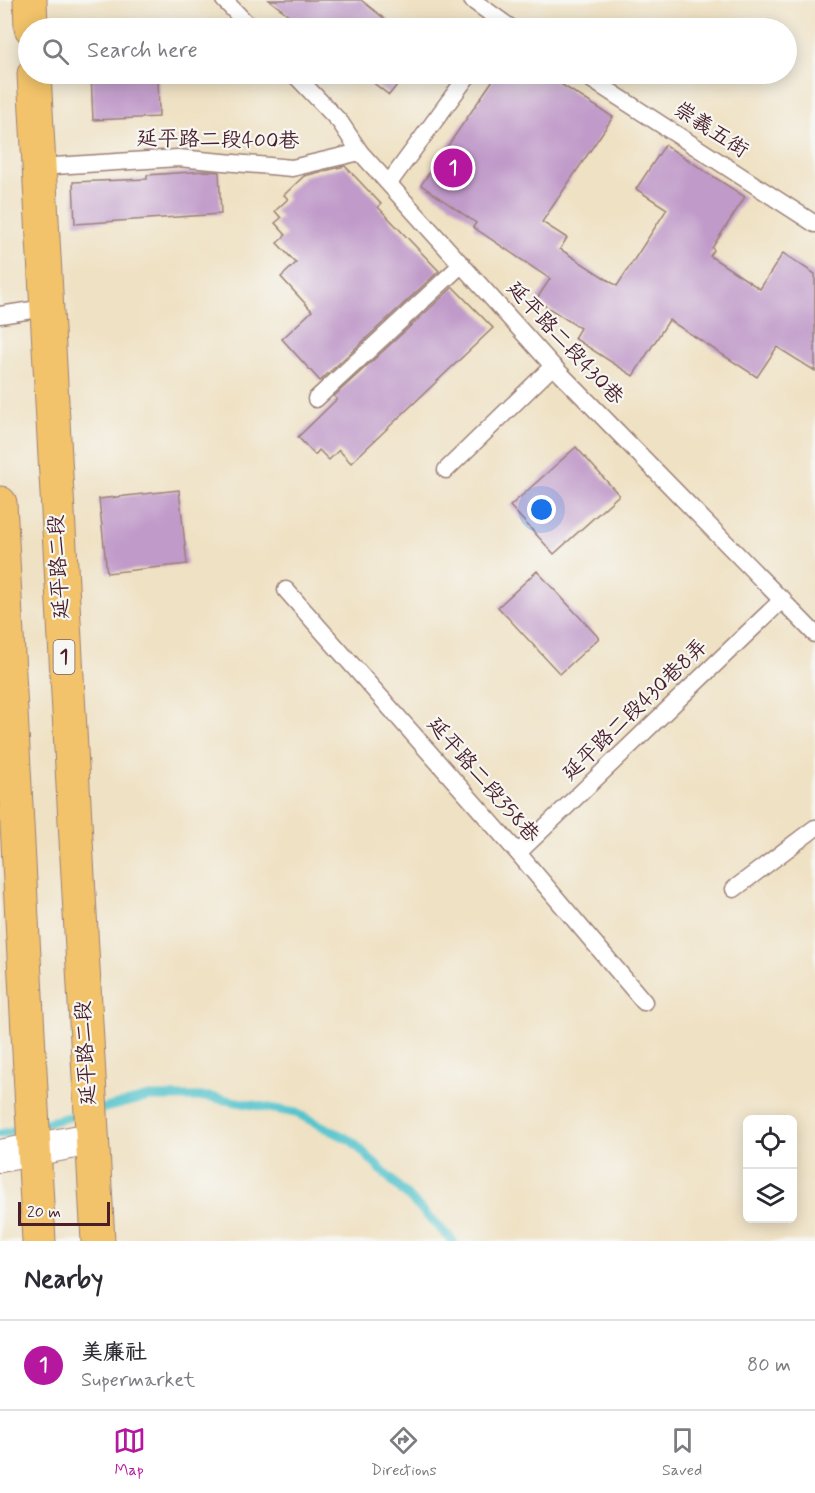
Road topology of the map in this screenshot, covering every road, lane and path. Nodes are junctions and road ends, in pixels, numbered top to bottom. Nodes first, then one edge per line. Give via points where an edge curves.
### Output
1 (30, 0) edge
2 (224, 0) edge
3 (472, 0) edge
4 (31, 18) edge
5 (241, 18) edge
6 (494, 18) edge
7 (35, 84) edge
8 (304, 84) edge
9 (462, 84) edge
10 (598, 84) edge
11 (360, 152) junction
12 (39, 168) junction
13 (389, 183) junction
14 (815, 224) edge
15 (462, 264) junction
16 (45, 308) junction
17 (0, 315) edge
18 (553, 366) junction
19 (316, 399) dead end
20 (446, 470) dead end
21 (0, 503) edge
22 (286, 591) dead end
23 (783, 599) junction
24 (815, 634) edge
25 (815, 828) edge
26 (518, 853) junction
27 (734, 889) dead end
28 (644, 1002) dead end
29 (91, 1138) junction
30 (33, 1148) junction
31 (0, 1156) edge
32 (39, 1241) edge
33 (98, 1241) edge

1 - 4 main road
2 - 5 lane
3 - 6 lane
7 - 12 main road, 延平路二段 / 1
8 - 11 lane, 延平路二段430巷 via 340,122
9 - 13 lane
10 - 14 lane, 崇義五街
11 - 12 lane, 延平路二段400巷 via 292,168 178,158
11 - 13 lane, 延平路二段430巷
12 - 16 main road, 延平路二段 / 1
13 - 15 lane, 延平路二段430巷
15 - 18 lane, 延平路二段430巷
15 - 19 lane
16 - 17 lane
16 - 29 main road, 延平路二段 / 1
18 - 20 lane
18 - 23 lane, 延平路二段430巷
21 - 30 main road
22 - 26 lane, 延平路二段358巷
23 - 24 lane, 延平路二段430巷
23 - 26 lane, 延平路二段430巷8弄
25 - 27 lane
26 - 28 lane, 延平路二段358巷
29 - 30 street
29 - 33 main road, 延平路二段 / 1
30 - 31 street
30 - 32 main road

